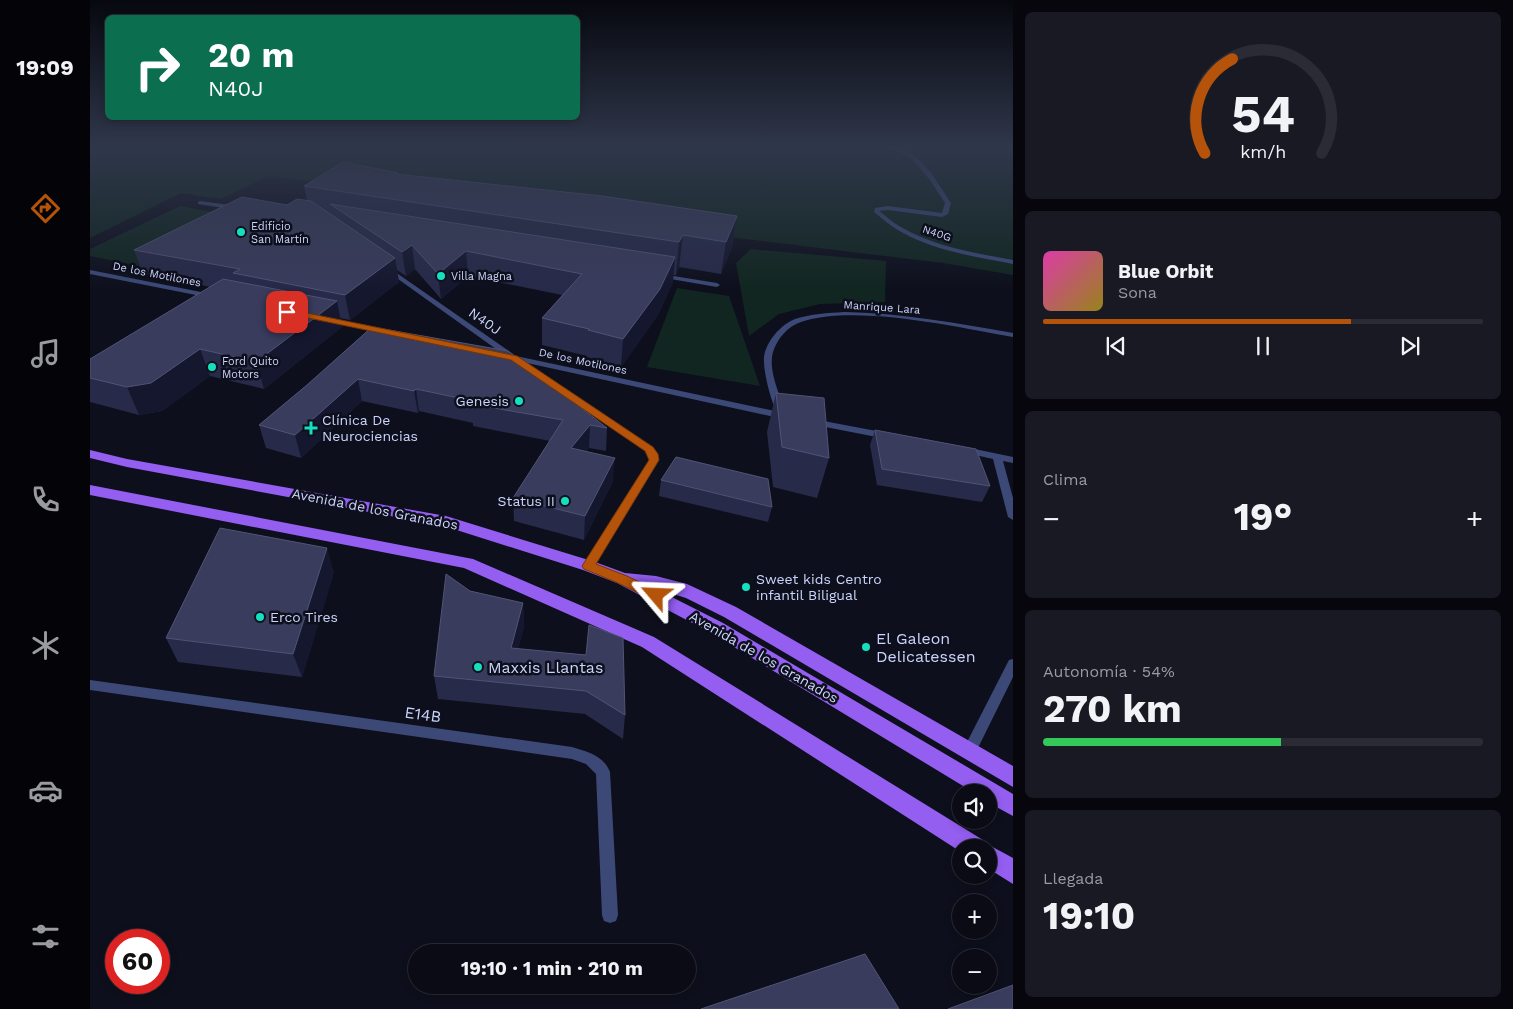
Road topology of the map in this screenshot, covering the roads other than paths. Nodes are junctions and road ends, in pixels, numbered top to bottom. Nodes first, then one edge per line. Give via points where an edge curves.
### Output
1 (942, 194) edge
2 (200, 203) dead end
3 (244, 209) edge
4 (1013, 262) edge
5 (383, 266) edge
6 (90, 272) edge
7 (649, 274) edge
8 (717, 285) dead end
9 (221, 298) edge
10 (318, 318) edge
11 (387, 332) edge
12 (1013, 334) edge
13 (494, 354) edge
14 (514, 358) junction
15 (781, 416) junction
16 (791, 418) edge
17 (801, 420) edge
18 (899, 438) edge
19 (958, 449) edge
20 (90, 454) edge
21 (997, 456) junction
22 (1013, 460) edge
23 (90, 490) edge
24 (1013, 517) edge
25 (589, 566) junction
26 (623, 579) junction
27 (1013, 664) edge
28 (90, 685) edge
29 (970, 752) junction
30 (1013, 777) edge
31 (1013, 806) edge
32 (961, 839) edge
33 (997, 861) edge
34 (1013, 872) edge
35 (610, 915) dead end

1 - 4 street, N40G via 948,203 942,215 888,208 876,211 898,228 921,239 962,252
2 - 3 street
5 - 14 street, N40J
6 - 9 street, De los Motilones
7 - 8 street
10 - 11 street
12 - 15 street, Manrique Lara via 871,315 830,315 795,322 775,338 768,359
13 - 14 street, De los Motilones
14 - 15 street, De los Motilones
14 - 25 street, N40J via 653,454 654,460
15 - 16 street, De los Motilones
17 - 18 street
19 - 21 street
20 - 25 main road, Avenida de los Granados via 127,464 446,521
21 - 22 street
21 - 24 street
23 - 32 main road via 467,563 648,642
25 - 26 main road, Avenida de los Granados
26 - 29 main road via 652,580 687,589
26 - 31 main road, Avenida de los Granados via 717,628
27 - 29 street
28 - 35 street, E14B via 572,753 590,759 603,772
29 - 30 main road
33 - 34 main road

